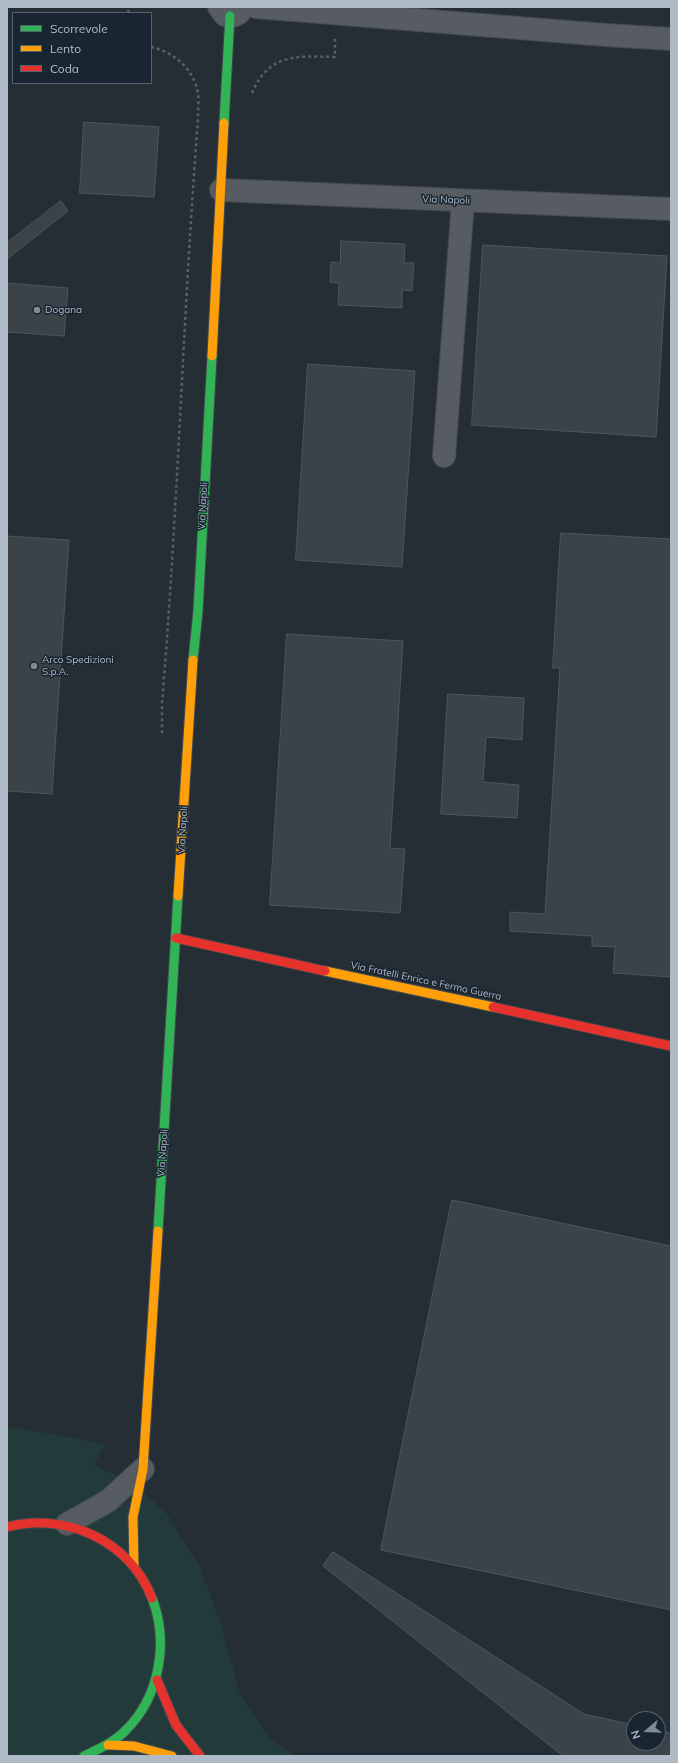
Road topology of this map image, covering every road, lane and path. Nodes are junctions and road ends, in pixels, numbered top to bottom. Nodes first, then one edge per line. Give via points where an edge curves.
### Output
1 (256, 7) edge
2 (231, 10) edge
3 (671, 39) edge
4 (152, 47) edge
5 (221, 190) junction
6 (463, 201) junction
7 (671, 209) edge
8 (444, 456) dead end
9 (161, 742) dead end
10 (176, 938) junction
11 (671, 1046) edge
12 (144, 1469) junction
13 (67, 1524) junction
14 (7, 1527) edge
15 (134, 1566) junction
16 (157, 1680) junction
17 (108, 1745) junction
18 (84, 1756) edge
19 (172, 1756) edge
20 (200, 1756) edge

1 - 3 street via 606,36
2 - 5 street, Via Napoli
4 - 9 path via 163,49 173,55 192,74 198,94 178,487
5 - 6 street, Via Napoli
5 - 10 street, Via Napoli via 198,611
6 - 7 street, Via Napoli
6 - 8 street
10 - 11 street, Via Fratelli Enrico e Fermo Guerra
10 - 12 street, Via Napoli
12 - 13 street via 108,1501
12 - 15 street, Via Napoli via 133,1517
13 - 14 street via 43,1521
13 - 15 street via 92,1533 115,1547
15 - 16 street via 148,1586 157,1608 162,1632
16 - 17 street via 145,1706 129,1727
16 - 20 street via 176,1725
17 - 18 street
17 - 19 street via 134,1746

